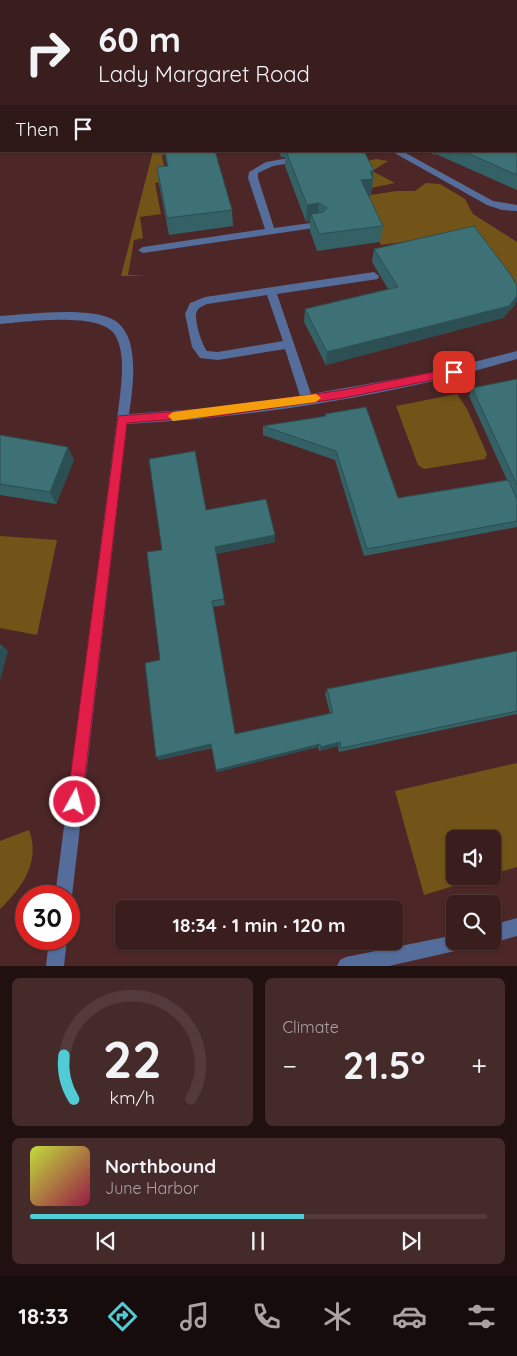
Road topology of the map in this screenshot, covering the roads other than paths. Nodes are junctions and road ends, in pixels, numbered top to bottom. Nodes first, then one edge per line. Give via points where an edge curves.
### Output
1 (397, 152) edge
2 (312, 158) edge
3 (517, 209) edge
4 (318, 225) edge
5 (271, 232) junction
6 (143, 250) dead end
7 (374, 276) dead end
8 (271, 291) junction
9 (0, 320) edge
10 (289, 344) junction
11 (517, 355) edge
12 (307, 399) junction
13 (122, 419) junction
14 (64, 885) edge
15 (517, 927) edge
16 (501, 931) edge
17 (446, 947) edge
18 (56, 950) edge
19 (395, 962) edge
20 (54, 966) edge
21 (346, 966) edge

1 - 3 street via 490,203
2 - 5 street via 273,162 253,172
4 - 5 street
5 - 6 street
7 - 8 street
8 - 10 street
8 - 10 street via 205,301 194,306 190,314 197,347 204,355 218,356
9 - 13 street via 71,317 111,322 121,334 127,356
10 - 12 street
11 - 12 street via 419,380
12 - 13 street via 218,412
13 - 14 street
15 - 16 street
17 - 19 street
18 - 20 street
19 - 21 street

